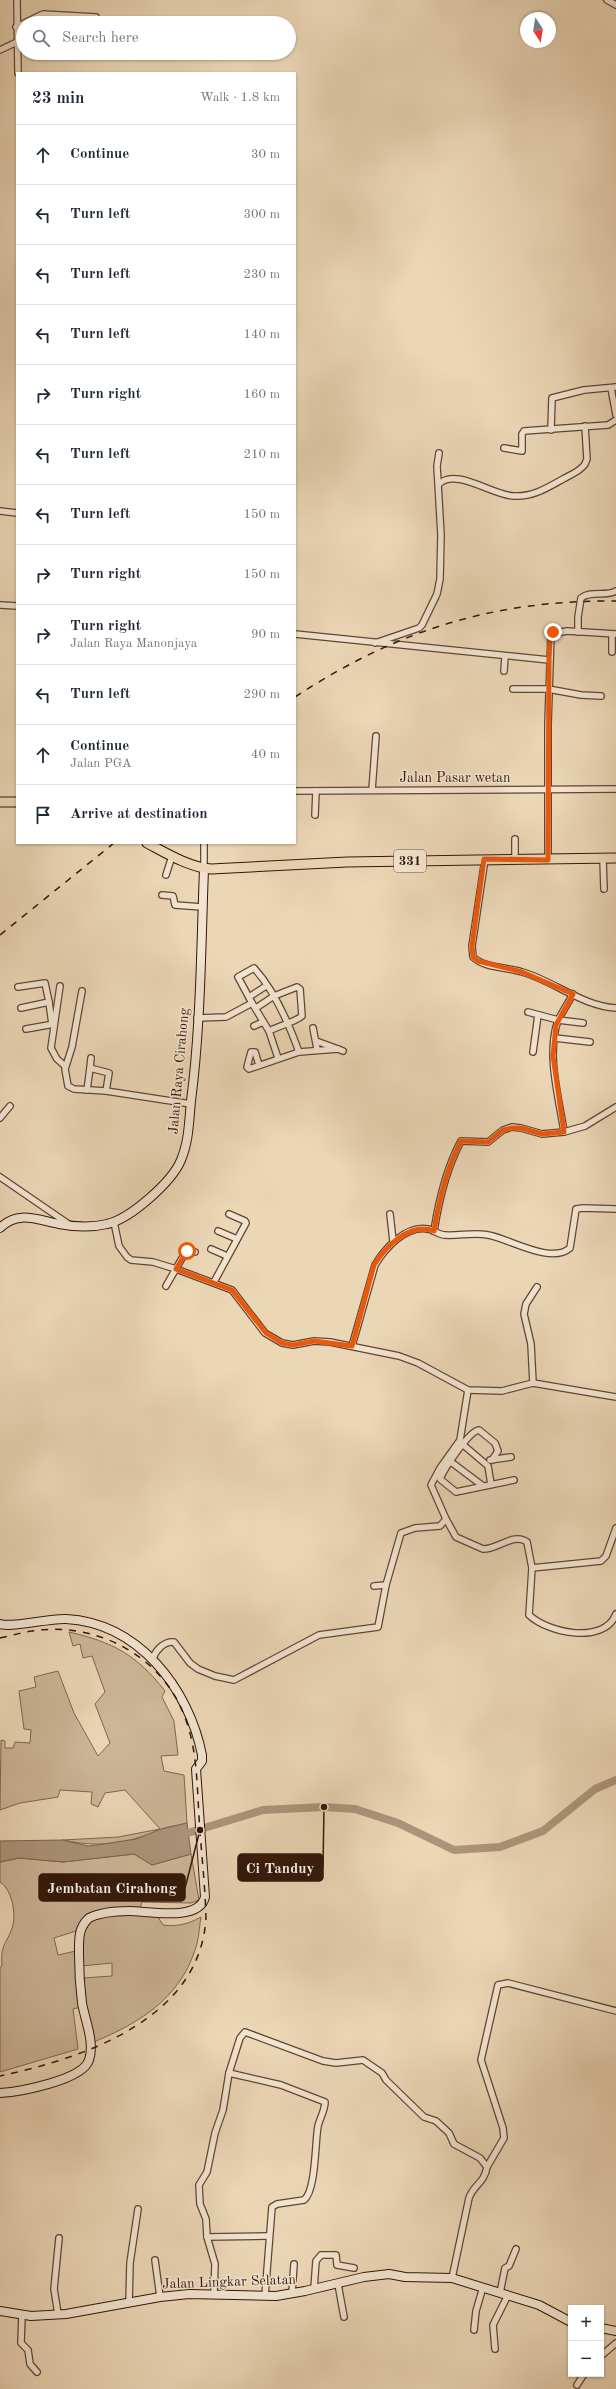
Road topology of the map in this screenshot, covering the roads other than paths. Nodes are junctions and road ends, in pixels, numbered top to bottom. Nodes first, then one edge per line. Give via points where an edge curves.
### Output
1 (17, 0) edge
2 (607, 0) edge
3 (616, 5) edge
4 (16, 16) edge
5 (39, 16) edge
6 (78, 16) edge
7 (16, 42) edge
8 (0, 50) edge
9 (18, 60) edge
10 (18, 72) edge
11 (614, 387) edge
12 (616, 416) edge
13 (616, 420) edge
14 (585, 426) junction
15 (551, 430) junction
16 (504, 448) dead end
17 (439, 453) dead end
18 (439, 484) junction
19 (0, 511) edge
20 (16, 513) edge
21 (616, 591) edge
22 (0, 605) edge
23 (16, 606) edge
24 (578, 632) junction
25 (296, 634) edge
26 (614, 634) edge
27 (374, 643) junction
28 (612, 652) dead end
29 (505, 656) junction
30 (549, 660) junction
31 (504, 671) dead end
32 (513, 689) dead end
33 (548, 689) junction
34 (602, 696) dead end
35 (376, 736) dead end
36 (616, 789) edge
37 (372, 790) junction
38 (549, 790) junction
39 (296, 791) edge
40 (316, 791) junction
41 (0, 802) edge
42 (16, 802) edge
43 (315, 815) dead end
44 (515, 839) dead end
45 (148, 844) edge
46 (204, 844) edge
47 (172, 856) junction
48 (616, 858) edge
49 (484, 859) junction
50 (603, 859) junction
51 (515, 860) junction
52 (548, 860) junction
53 (204, 868) junction
54 (166, 875) dead end
55 (604, 889) dead end
56 (162, 895) dead end
57 (202, 907) junction
58 (60, 986) dead end
59 (266, 986) junction
60 (18, 987) dead end
61 (82, 990) dead end
62 (573, 994) junction
63 (274, 996) junction
64 (249, 997) junction
65 (49, 1002) junction
66 (254, 1006) junction
67 (20, 1008) dead end
68 (616, 1008) edge
69 (528, 1012) dead end
70 (538, 1015) junction
71 (197, 1018) junction
72 (558, 1020) junction
73 (263, 1022) junction
74 (288, 1022) junction
75 (583, 1023) dead end
76 (53, 1024) junction
77 (254, 1026) dead end
78 (26, 1028) dead end
79 (313, 1028) dead end
80 (269, 1031) junction
81 (555, 1038) junction
82 (316, 1041) junction
83 (590, 1042) dead end
84 (317, 1049) junction
85 (299, 1052) junction
86 (532, 1052) dead end
87 (91, 1058) dead end
88 (278, 1058) junction
89 (259, 1065) dead end
90 (65, 1066) junction
91 (90, 1068) junction
92 (87, 1090) junction
93 (106, 1091) junction
94 (191, 1104) junction
95 (10, 1106) dead end
96 (616, 1107) edge
97 (1, 1116) edge
98 (564, 1132) junction
99 (0, 1178) edge
100 (616, 1209) edge
101 (229, 1214) dead end
102 (390, 1214) dead end
103 (3, 1221) edge
104 (114, 1222) junction
105 (70, 1225) junction
106 (0, 1228) edge
107 (218, 1230) dead end
108 (434, 1231) junction
109 (237, 1239) junction
110 (393, 1241) junction
111 (211, 1249) dead end
112 (195, 1252) dead end
113 (227, 1256) junction
114 (176, 1269) junction
115 (214, 1282) junction
116 (166, 1286) dead end
117 (537, 1288) dead end
118 (352, 1346) junction
119 (533, 1383) junction
120 (468, 1390) junction
121 (616, 1397) edge
122 (462, 1443) junction
123 (503, 1458) dead end
124 (492, 1460) junction
125 (483, 1461) junction
126 (451, 1462) junction
127 (514, 1480) dead end
128 (491, 1484) junction
129 (482, 1486) junction
130 (446, 1519) junction
131 (616, 1528) edge
132 (532, 1568) junction
133 (374, 1586) dead end
134 (386, 1586) junction
135 (616, 1614) edge
136 (0, 1624) edge
137 (153, 1658) junction
138 (616, 2011) edge
139 (229, 2073) junction
140 (0, 2093) edge
141 (487, 2167) junction
142 (138, 2209) dead end
143 (268, 2236) junction
144 (207, 2237) junction
145 (59, 2238) dead end
146 (516, 2249) dead end
147 (155, 2260) dead end
148 (294, 2264) dead end
149 (354, 2268) dead end
150 (452, 2278) junction
151 (338, 2284) junction
152 (483, 2287) junction
153 (314, 2289) junction
154 (292, 2293) junction
155 (214, 2294) junction
156 (504, 2294) junction
157 (265, 2296) junction
158 (160, 2297) junction
159 (129, 2304) junction
160 (0, 2311) edge
161 (58, 2314) junction
162 (22, 2315) junction
163 (344, 2317) dead end
164 (568, 2320) edge
165 (474, 2330) dead end
166 (616, 2343) edge
167 (495, 2349) dead end
168 (604, 2353) edge
169 (37, 2372) dead end
170 (582, 2377) edge
171 (577, 2384) dead end

1 - 4 street
2 - 3 street
5 - 6 street
7 - 8 street
9 - 10 street
11 - 12 street
11 - 15 street via 584,390 552,398
13 - 14 street via 611,424
14 - 15 street
14 - 18 street via 586,464 544,490 529,495 512,496 453,479 443,480
15 - 16 street via 522,432 521,451
17 - 18 street via 436,466
18 - 27 street via 441,553 437,594 419,628
19 - 20 street
21 - 24 street via 611,594 589,594 581,598
22 - 23 street
24 - 26 street
24 - 30 street via 556,631 551,634
25 - 27 street
26 - 28 street
27 - 29 street
29 - 30 street
29 - 31 street
30 - 33 street
32 - 33 street
33 - 34 street
33 - 38 street
35 - 37 street
36 - 38 street, Jalan Pasar wetan
37 - 38 street, Jalan Pasar wetan
37 - 40 street, Jalan Pasar wetan
38 - 52 street
39 - 40 street, Jalan Pasar wetan
40 - 43 street
41 - 42 main road
44 - 51 street
45 - 47 main road
46 - 53 street
47 - 53 main road
47 - 54 street
48 - 50 main road, 331
49 - 51 main road, 331
49 - 53 main road, 331
49 - 62 street via 472,946 473,957 484,963 537,977
50 - 52 main road, 331
50 - 55 street
51 - 52 main road, 331
53 - 57 street, Jalan Raya Cirahong
56 - 57 street via 173,896 175,905
57 - 71 street, Jalan Raya Cirahong
58 - 76 street
59 - 63 street
59 - 64 street
59 - 64 street via 254,968 244,974 238,978
60 - 65 street via 45,983
61 - 90 street via 72,1047
62 - 68 street via 597,1004
62 - 72 street
63 - 66 street
63 - 74 street
63 - 74 street via 297,987 300,989 302,1016 294,1022
64 - 66 street
65 - 67 street
65 - 76 street
66 - 71 street via 226,1017
66 - 73 street
69 - 70 street
70 - 72 street
70 - 86 street
71 - 94 street, Jalan Raya Cirahong
72 - 75 street
72 - 81 street
73 - 77 street
73 - 80 street
74 - 80 street
74 - 85 street
76 - 78 street
76 - 90 street via 51,1048
79 - 82 street
80 - 88 street
81 - 83 street
81 - 98 street via 553,1056
82 - 84 street
82 - 84 street via 341,1050
84 - 85 street
85 - 88 street
87 - 91 street
88 - 89 street
90 - 92 street via 68,1086
91 - 92 street
91 - 93 street via 108,1073
92 - 93 street
93 - 94 street
94 - 104 street, Jalan Raya Cirahong via 186,1142 178,1167 164,1185 129,1214
95 - 97 street
96 - 98 street via 585,1126
98 - 108 street via 542,1134 512,1128 503,1130 488,1142 461,1141 447,1171
99 - 105 street
100 - 108 street via 576,1210 570,1248 563,1252 525,1248 507,1239 488,1234 442,1235
101 - 109 street via 246,1222
102 - 110 street
103 - 105 street, Jalan Raya Cirahong via 28,1216
103 - 106 street, Jalan Raya Cirahong
104 - 105 street, Jalan Raya Cirahong via 83,1227
104 - 114 street via 119,1246 127,1257
107 - 109 street
108 - 110 street via 421,1228
109 - 113 street
110 - 118 street via 374,1265
111 - 113 street
112 - 114 street via 187,1251
113 - 115 street
114 - 115 street
114 - 116 street
115 - 118 street via 237,1295 266,1333 282,1343 293,1345 314,1341
117 - 119 street via 526,1304 524,1314 531,1344
118 - 120 street via 410,1359
119 - 120 street via 502,1391
119 - 121 street
120 - 122 street
122 - 124 street via 473,1432 479,1430 496,1445 498,1451
122 - 125 street
122 - 126 street
122 - 130 street via 440,1468 431,1485
123 - 124 street via 511,1457
124 - 125 street
125 - 128 street via 488,1466
126 - 129 street
126 - 129 street via 440,1478 451,1490 459,1492
127 - 128 street
128 - 129 street
130 - 132 street via 456,1537 483,1548 488,1549 512,1540 525,1540
130 - 134 street via 440,1526 415,1528 402,1533
131 - 132 street via 602,1561
132 - 135 street via 530,1615 536,1622 546,1627 592,1633 606,1629
133 - 134 street
134 - 137 street via 382,1617 376,1628 319,1635 234,1680 198,1669 174,1642 167,1643 157,1650
136 - 137 street via 67,1619 84,1622 126,1638
137 - 140 street via 173,1684 190,1713 202,1755 202,1761 196,1769 205,1897 199,1906 181,1913 119,1912 89,1918 79,1931 81,1992 90,2049 87,2065 65,2078 23,2090
138 - 141 street via 508,1983 498,1984 481,2060 504,2138
139 - 141 street via 244,2032 323,2061 336,2063 363,2060 382,2073 424,2117 436,2121 449,2133 454,2144 480,2158
139 - 143 street via 282,2085 325,2102 318,2128 314,2171 308,2196 304,2200 274,2206
139 - 144 street via 223,2110 207,2172 199,2185
141 - 150 street via 485,2177 469,2198
142 - 159 street via 130,2262
143 - 144 street
143 - 157 street
144 - 155 street via 215,2264
145 - 161 street via 54,2289
146 - 156 street via 509,2266 505,2268
147 - 158 street
148 - 154 street
149 - 153 street via 337,2265 337,2256 323,2254 316,2261
150 - 151 street, Jalan Lingkar Selatan via 381,2274
150 - 152 street, Jalan Lingkar Selatan
151 - 153 street, Jalan Lingkar Selatan
151 - 163 street
152 - 156 street, Jalan Lingkar Selatan
152 - 165 street
153 - 154 street, Jalan Lingkar Selatan
154 - 157 street, Jalan Lingkar Selatan
155 - 157 street, Jalan Lingkar Selatan
155 - 158 street, Jalan Lingkar Selatan
156 - 164 street, Jalan Lingkar Selatan via 539,2305
156 - 167 street via 493,2325
158 - 159 street, Jalan Lingkar Selatan
159 - 161 street, Jalan Lingkar Selatan
160 - 162 street, Jalan Lingkar Selatan
161 - 162 street, Jalan Lingkar Selatan
162 - 169 street via 21,2343 28,2350 30,2364
166 - 168 street
170 - 171 street

